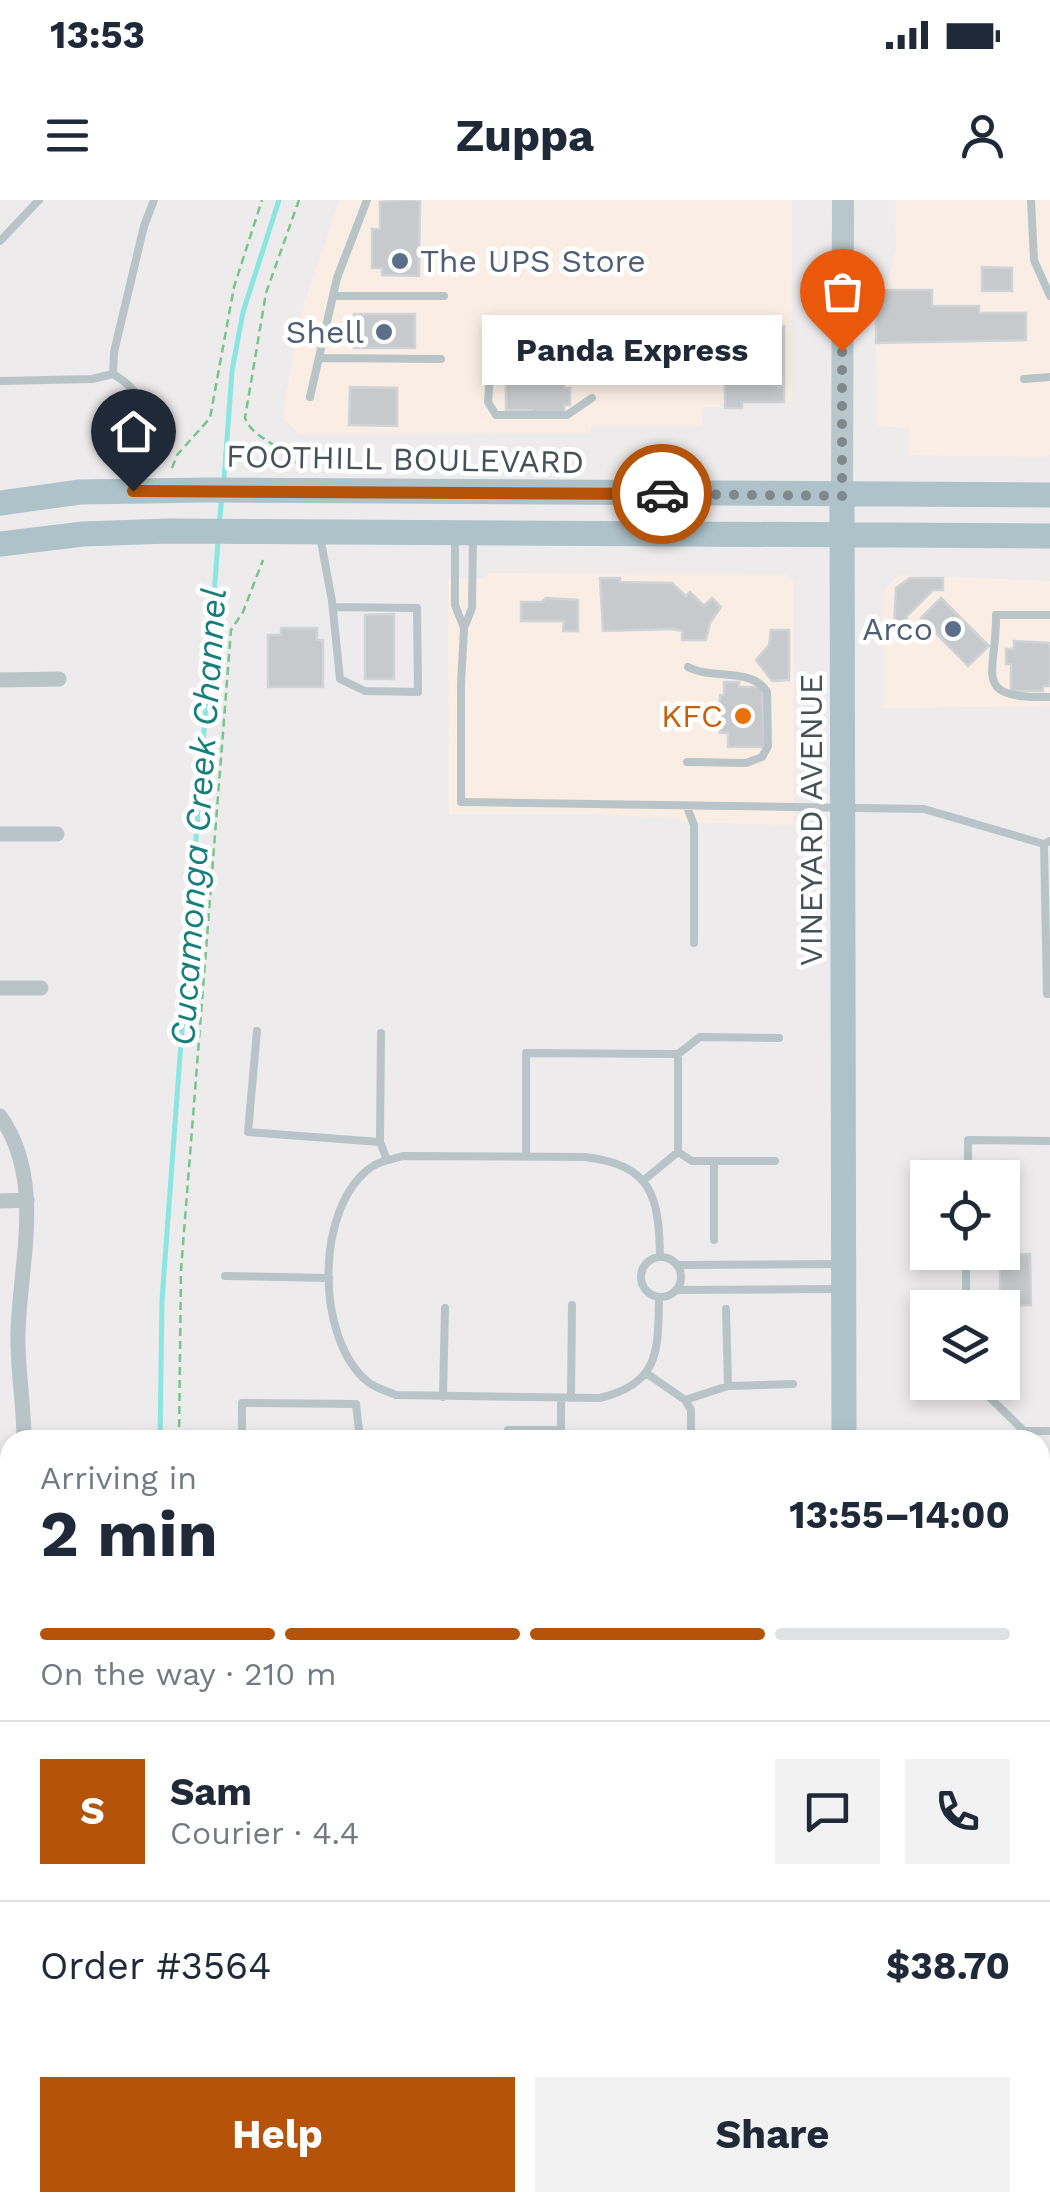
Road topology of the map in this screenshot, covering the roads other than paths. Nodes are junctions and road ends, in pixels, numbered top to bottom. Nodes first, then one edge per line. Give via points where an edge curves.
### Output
1 (39, 200) edge
2 (154, 200) edge
3 (367, 200) edge
4 (843, 200) edge
5 (1031, 200) edge
6 (0, 241) edge
7 (334, 296) junction
8 (444, 296) dead end
9 (1049, 298) edge
10 (492, 348) dead end
11 (321, 358) junction
12 (441, 359) dead end
13 (113, 374) junction
14 (1050, 377) edge
15 (1024, 379) dead end
16 (0, 381) edge
17 (310, 397) dead end
18 (592, 398) dead end
19 (133, 491) junction
20 (842, 496) junction
21 (1050, 496) edge
22 (0, 503) edge
23 (320, 532) junction
24 (464, 534) junction
25 (843, 536) junction
26 (1050, 536) edge
27 (0, 544) edge
28 (333, 607) junction
29 (1050, 616) edge
30 (464, 628) junction
31 (688, 667) dead end
32 (59, 679) dead end
33 (0, 680) edge
34 (1050, 697) edge
35 (687, 762) dead end
36 (686, 806) junction
37 (842, 808) junction
38 (0, 834) edge
39 (56, 834) dead end
40 (1047, 843) edge
41 (694, 943) dead end
42 (0, 988) edge
43 (40, 988) dead end
44 (1050, 994) edge
45 (257, 1030) dead end
46 (381, 1033) dead end
47 (779, 1038) dead end
48 (678, 1054) junction
49 (0, 1116) edge
50 (1050, 1141) edge
51 (380, 1142) junction
52 (678, 1152) junction
53 (526, 1156) junction
54 (387, 1160) junction
55 (774, 1160) dead end
56 (968, 1160) edge
57 (714, 1161) junction
58 (644, 1180) junction
59 (0, 1200) edge
60 (27, 1200) junction
61 (714, 1240) dead end
62 (660, 1257) junction
63 (677, 1265) junction
64 (225, 1276) dead end
65 (844, 1277) junction
66 (329, 1278) junction
67 (677, 1290) junction
68 (660, 1298) junction
69 (572, 1305) dead end
70 (445, 1308) dead end
71 (726, 1309) dead end
72 (0, 1354) edge
73 (18, 1354) junction
74 (646, 1374) junction
75 (369, 1384) junction
76 (793, 1384) dead end
77 (728, 1386) junction
78 (444, 1397) junction
79 (566, 1398) junction
80 (685, 1400) junction
81 (992, 1400) edge
82 (356, 1404) junction
83 (23, 1430) edge
84 (242, 1430) edge
85 (359, 1430) edge
86 (562, 1430) edge
87 (691, 1430) edge
88 (844, 1430) edge
89 (1023, 1430) edge

1 - 6 lane
2 - 13 lane
3 - 7 lane
4 - 20 main road, VINEYARD AVENUE
5 - 9 lane via 1034,260
7 - 8 lane
7 - 11 lane
10 - 18 lane via 488,402 496,415 567,416
11 - 12 lane
11 - 17 lane
13 - 16 lane
13 - 19 lane via 134,389 142,407
14 - 15 lane
19 - 20 main road, FOOTHILL BOULEVARD
19 - 22 main road, FOOTHILL BOULEVARD
20 - 21 main road, FOOTHILL BOULEVARD
20 - 25 main road, VINEYARD AVENUE
23 - 24 main road
23 - 27 main road via 84,534
23 - 28 lane
24 - 25 main road
24 - 30 lane via 472,608
24 - 30 lane via 455,604
25 - 26 main road
25 - 37 main road, VINEYARD AVENUE
28 - 28 lane via 340,678 365,691 418,692 417,608
29 - 34 lane via 996,615 991,660 991,678 1004,694
30 - 36 lane via 461,802
31 - 35 lane via 764,686 768,746 762,757 746,763
32 - 33 street
36 - 37 lane
36 - 41 lane via 694,825
37 - 40 lane via 924,809
37 - 65 main road, VINEYARD AVENUE
38 - 39 street
40 - 44 lane
42 - 43 street
45 - 51 lane via 248,1132
46 - 51 lane
47 - 48 lane via 700,1037
48 - 52 lane
48 - 53 lane via 526,1054
49 - 60 street via 18,1148
50 - 56 lane via 968,1140
51 - 54 lane
52 - 57 lane via 692,1161
52 - 58 lane
53 - 54 lane
53 - 58 lane via 609,1160
54 - 66 lane via 352,1189 335,1224
55 - 57 lane
57 - 61 lane
58 - 62 lane via 659,1218
59 - 60 street
60 - 73 street
62 - 63 lane
62 - 68 lane via 644,1266 641,1277 648,1293
63 - 65 lane
63 - 67 lane
64 - 66 lane
65 - 67 lane
65 - 88 main road, VINEYARD AVENUE
66 - 75 lane via 336,1330
67 - 68 lane
68 - 74 lane via 659,1343
69 - 79 lane
70 - 78 lane
71 - 77 lane
72 - 73 street
73 - 83 street
74 - 79 lane via 618,1394
74 - 80 lane
75 - 78 lane via 396,1394
75 - 82 lane
76 - 77 lane
77 - 80 lane
78 - 79 lane
79 - 86 lane
80 - 87 lane
81 - 89 lane
82 - 84 lane via 242,1403
82 - 85 lane

